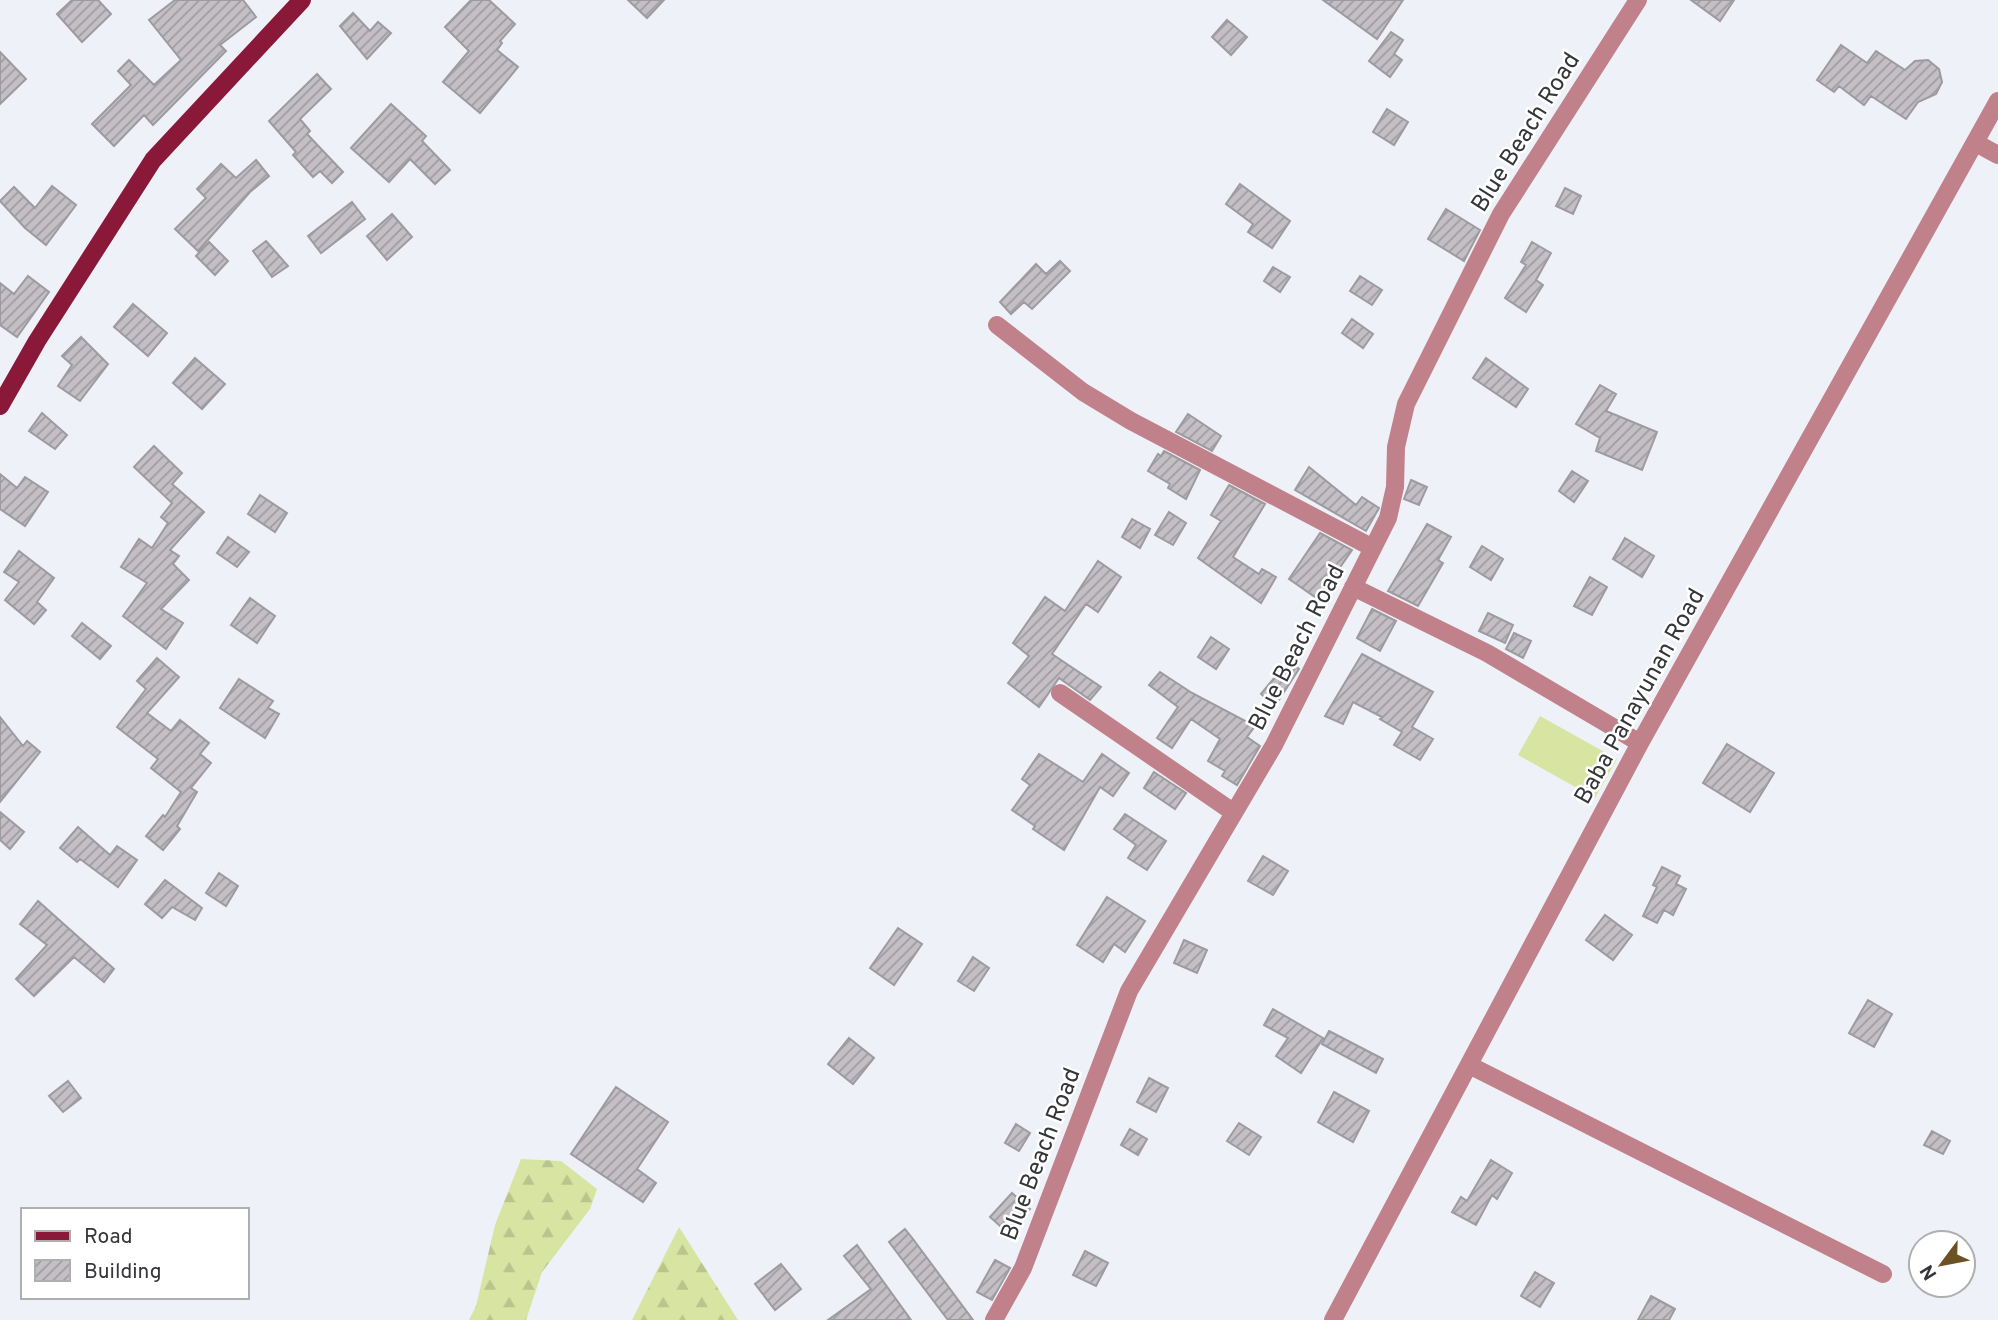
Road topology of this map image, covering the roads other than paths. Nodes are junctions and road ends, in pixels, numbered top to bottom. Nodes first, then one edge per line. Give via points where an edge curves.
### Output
1 (302, 0) edge
2 (1638, 0) edge
3 (1998, 101) edge
4 (1976, 143) junction
5 (1998, 155) edge
6 (997, 325) dead end
7 (1, 403) edge
8 (1373, 548) junction
9 (1353, 587) junction
10 (1060, 693) dead end
11 (1640, 743) junction
12 (1233, 812) junction
13 (1469, 1065) junction
14 (1883, 1274) dead end
15 (994, 1320) edge
16 (1333, 1320) edge

1 - 7 main road via 153,160
2 - 8 street, Blue Beach Road via 1501,214 1406,404 1388,518
3 - 4 street, Baba Panayunan Road
4 - 5 street
4 - 11 street, Baba Panayunan Road
6 - 8 street via 1083,392 1131,421
8 - 9 street, Blue Beach Road
9 - 11 street via 1487,653
9 - 12 street, Blue Beach Road via 1274,745
10 - 12 street
11 - 13 street, Baba Panayunan Road
12 - 15 street, Blue Beach Road via 1129,991 1023,1268
13 - 14 street
13 - 16 street, Baba Panayunan Road

